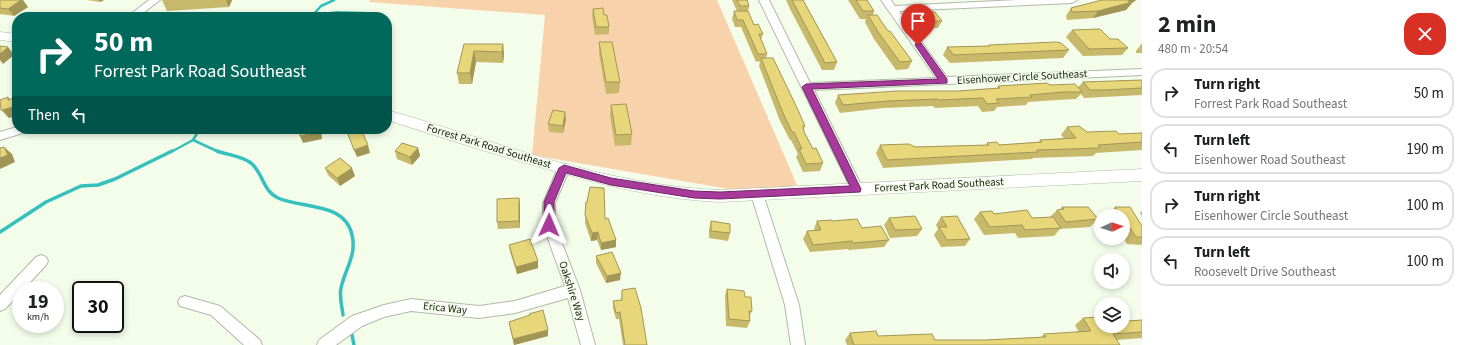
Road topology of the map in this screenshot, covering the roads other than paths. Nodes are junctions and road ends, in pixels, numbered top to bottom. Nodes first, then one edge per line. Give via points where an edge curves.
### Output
1 (155, 0) edge
2 (764, 0) edge
3 (886, 0) edge
4 (1072, 0) edge
5 (892, 9) junction
6 (139, 12) edge
7 (0, 36) edge
8 (12, 37) edge
9 (1142, 72) edge
10 (944, 81) junction
11 (806, 87) junction
12 (392, 117) edge
13 (12, 132) edge
14 (0, 136) edge
15 (564, 168) junction
16 (1142, 175) edge
17 (857, 189) junction
18 (757, 194) junction
19 (41, 261) dead end
20 (573, 290) junction
21 (185, 302) dead end
22 (0, 305) edge
23 (255, 345) edge
24 (324, 345) edge
25 (588, 345) edge
26 (798, 345) edge

1 - 6 street
2 - 11 street
3 - 5 street
4 - 5 street
5 - 10 street
7 - 8 street
9 - 10 street, Eisenhower Circle Southeast
10 - 11 street, Eisenhower Circle Southeast
11 - 17 street
12 - 15 street, Forrest Park Road Southeast
13 - 14 street
15 - 18 street, Forrest Park Road Southeast via 611,181 694,195
15 - 20 street, Oakshire Way via 549,202 549,225
16 - 17 street, Forrest Park Road Southeast
17 - 18 street, Forrest Park Road Southeast
18 - 26 street via 792,305
19 - 22 street
20 - 24 street, Erica Way via 515,307 479,312 411,305 356,321
20 - 25 street, Oakshire Way
21 - 23 street via 215,310

